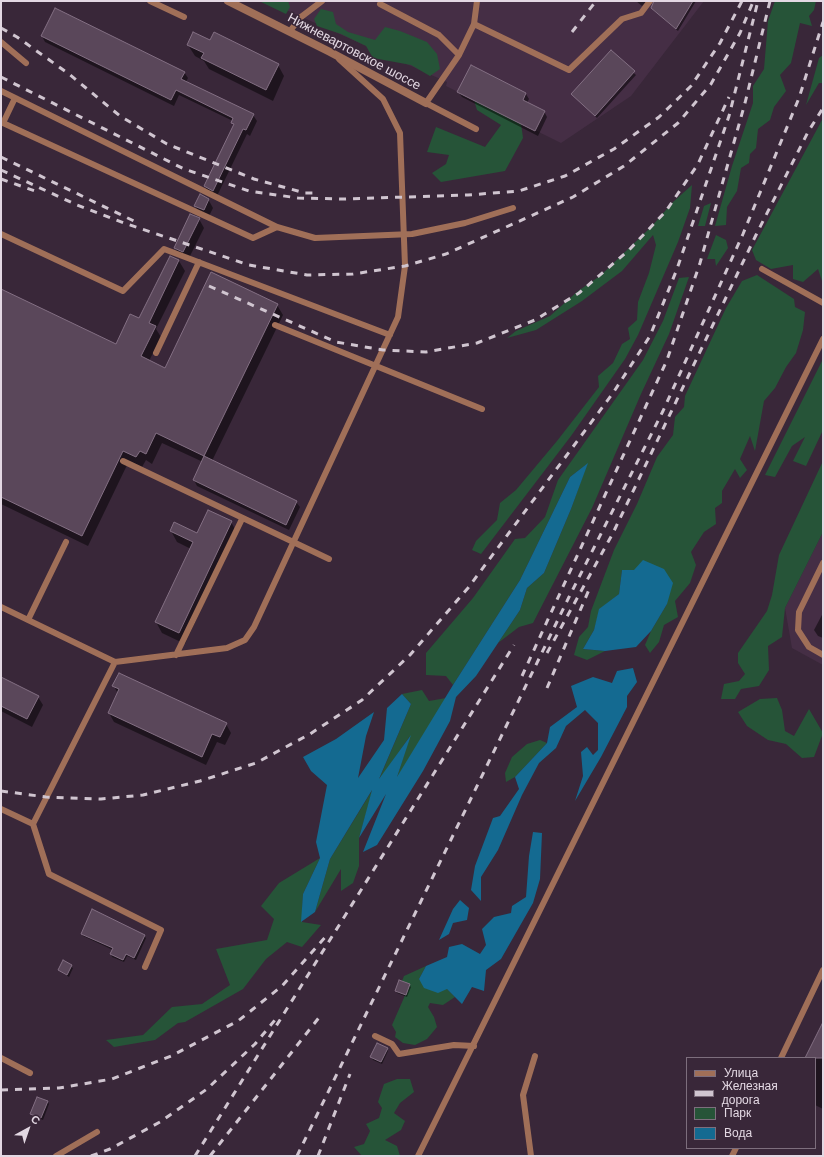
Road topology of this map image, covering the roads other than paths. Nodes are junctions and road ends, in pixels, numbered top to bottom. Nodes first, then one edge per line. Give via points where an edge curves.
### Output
1 (150, 1) edge
2 (228, 1) edge
3 (322, 1) edge
4 (477, 1) edge
5 (650, 1) edge
6 (380, 4) dead end
7 (184, 17) dead end
8 (474, 24) junction
9 (290, 31) junction
10 (1, 42) edge
11 (330, 52) junction
12 (459, 55) junction
13 (26, 63) dead end
14 (1, 91) edge
15 (15, 98) junction
16 (426, 103) junction
17 (476, 129) dead end
18 (513, 208) dead end
19 (277, 227) junction
20 (1, 234) edge
21 (404, 234) junction
22 (199, 262) junction
23 (762, 269) dead end
24 (823, 303) edge
25 (274, 325) dead end
26 (390, 335) junction
27 (823, 339) edge
28 (156, 353) dead end
29 (376, 365) junction
30 (482, 409) dead end
31 (123, 461) dead end
32 (242, 519) junction
33 (66, 542) dead end
34 (293, 543) junction
35 (329, 559) dead end
36 (823, 563) edge
37 (1, 607) edge
38 (28, 620) junction
39 (176, 655) junction
40 (823, 655) edge
41 (115, 662) junction
42 (1, 809) edge
43 (33, 824) junction
44 (145, 967) dead end
45 (823, 970) edge
46 (375, 1036) dead end
47 (474, 1046) junction
48 (535, 1056) dead end
49 (781, 1057) edge
50 (1, 1058) edge
51 (30, 1073) dead end
52 (97, 1132) dead end
53 (56, 1156) edge
54 (418, 1156) edge
55 (531, 1156) edge

1 - 7 lane
2 - 9 street, Нижневартовское шоссе
3 - 9 lane via 301,17
4 - 8 lane
5 - 8 lane via 641,13 622,20 569,70
6 - 12 lane via 439,35
8 - 12 lane
9 - 11 street, Нижневартовское шоссе
10 - 13 lane
11 - 16 street, Нижневартовское шоссе
11 - 21 lane via 383,99 400,133
12 - 16 lane
14 - 15 lane
15 - 19 lane
15 - 19 lane via 3,123 253,238
16 - 17 lane
18 - 21 lane via 466,223
19 - 21 lane via 316,238
20 - 22 lane via 123,291 164,249
21 - 26 lane via 405,266 398,317
22 - 26 lane
22 - 28 lane
23 - 24 lane
25 - 29 lane
26 - 29 lane
27 - 47 lane
29 - 30 lane
29 - 34 lane
31 - 32 lane
32 - 34 lane
32 - 39 lane
33 - 38 lane
34 - 35 lane
34 - 39 lane via 254,627 244,640 227,648
36 - 40 lane via 799,612 798,630 809,647
37 - 38 lane
38 - 41 lane
39 - 41 lane
41 - 43 lane
42 - 43 lane
43 - 44 lane via 48,874 161,930
45 - 49 lane
46 - 47 lane via 392,1044 399,1054 454,1046
47 - 54 lane
48 - 55 lane via 523,1095
50 - 51 lane
52 - 53 lane

